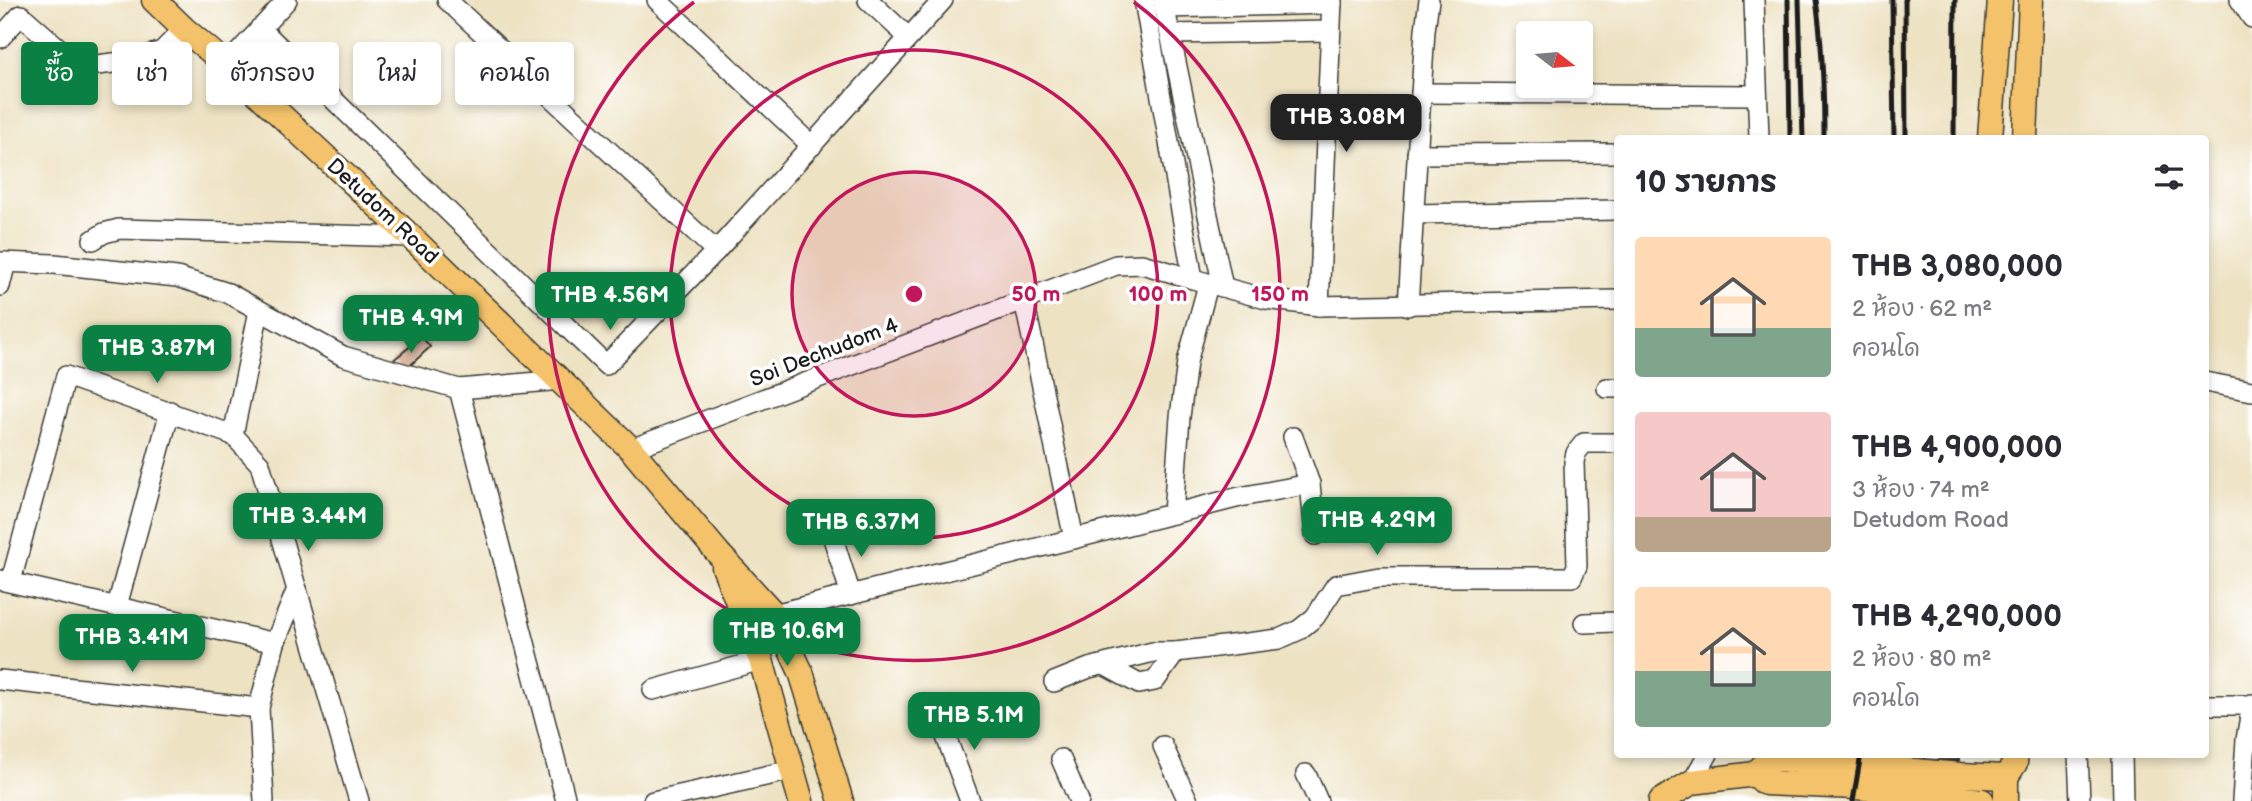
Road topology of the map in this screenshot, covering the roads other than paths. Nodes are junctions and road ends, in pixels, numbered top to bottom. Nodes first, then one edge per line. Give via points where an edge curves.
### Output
1 (154, 0) edge
2 (287, 0) edge
3 (447, 0) edge
4 (657, 0) edge
5 (868, 0) edge
6 (943, 0) edge
7 (1144, 0) edge
8 (1429, 0) edge
9 (1754, 0) edge
10 (2000, 0) edge
11 (2031, 0) edge
12 (2240, 0) edge
13 (1332, 2) edge
14 (1164, 4) edge
15 (2252, 18) edge
16 (260, 28) junction
17 (184, 29) junction
18 (1330, 31) junction
19 (1170, 34) junction
20 (908, 37) junction
21 (0, 38) edge
22 (248, 42) edge
23 (206, 47) edge
24 (1421, 93) junction
25 (1757, 95) junction
26 (270, 105) edge
27 (1759, 135) edge
28 (1990, 135) edge
29 (2025, 135) edge
30 (812, 146) junction
31 (1614, 153) edge
32 (1417, 154) junction
33 (1614, 210) edge
34 (1414, 214) junction
35 (411, 237) junction
36 (93, 240) dead end
37 (716, 251) junction
38 (3, 262) edge
39 (1208, 284) junction
40 (0, 286) edge
41 (1024, 300) junction
42 (1614, 300) edge
43 (1319, 306) junction
44 (1408, 306) junction
45 (259, 311) junction
46 (561, 380) junction
47 (2209, 384) edge
48 (459, 389) junction
49 (2252, 391) edge
50 (170, 411) junction
51 (233, 435) junction
52 (1293, 437) dead end
53 (1614, 443) edge
54 (631, 449) junction
55 (1310, 484) junction
56 (1173, 514) junction
57 (832, 535) dead end
58 (1315, 536) dead end
59 (1074, 539) junction
60 (718, 553) junction
61 (6, 581) edge
62 (298, 589) junction
63 (851, 595) junction
64 (117, 606) junction
65 (774, 614) junction
66 (1584, 622) dead end
67 (1614, 622) edge
68 (275, 643) junction
69 (1176, 652) junction
70 (761, 660) junction
71 (1104, 665) junction
72 (0, 680) edge
73 (1054, 682) dead end
74 (653, 690) dead end
75 (2209, 705) edge
76 (2252, 705) edge
77 (259, 708) junction
78 (939, 718) dead end
79 (1163, 746) dead end
80 (1706, 758) edge
81 (2078, 758) edge
82 (2122, 758) edge
83 (1061, 759) dead end
84 (829, 760) junction
85 (1767, 760) edge
86 (792, 770) junction
87 (2000, 772) edge
88 (2248, 772) edge
89 (1306, 774) dead end
90 (1692, 782) junction
91 (264, 801) edge
92 (359, 801) edge
93 (566, 801) edge
94 (653, 801) edge
95 (801, 801) edge
96 (841, 801) edge
97 (970, 801) edge
98 (1079, 801) edge
99 (1188, 801) edge
100 (1318, 801) edge
101 (1661, 801) edge
102 (1982, 801) edge
103 (2080, 801) edge
104 (2123, 801) edge
105 (2242, 801) edge

1 - 17 main road, Detudom Road
2 - 16 street
3 - 37 street
4 - 30 street
5 - 20 street
6 - 20 street
7 - 39 street
8 - 24 street
9 - 25 street
10 - 28 main road
11 - 29 main road
12 - 15 street
13 - 14 street
13 - 18 street
14 - 19 street
16 - 22 street
16 - 37 street via 606,365
17 - 21 street via 162,51 130,61 80,67 20,15
17 - 23 main road, Detudom Road
18 - 19 street
18 - 43 street
19 - 39 street
20 - 30 street
24 - 25 street
24 - 32 street
25 - 27 street
26 - 35 main road, Detudom Road
30 - 37 street
31 - 32 street
32 - 34 street
33 - 34 street
34 - 44 street
35 - 36 street via 119,229
35 - 46 main road, Detudom Road
38 - 40 street
38 - 45 street via 177,277 228,293
39 - 41 street, Soi Dechudom 4 via 1142,264 1116,265
39 - 43 street, Soi Dechudom 4
39 - 56 street via 1187,362
41 - 54 street, Soi Dechudom 4
41 - 59 street
42 - 44 street, Soi Dechudom 4
43 - 44 street, Soi Dechudom 4
45 - 48 street via 343,356
45 - 51 street
46 - 48 street
46 - 54 main road, Detudom Road
47 - 49 street
48 - 93 street
50 - 51 street
50 - 61 street via 66,376
50 - 64 street
51 - 62 street via 260,464
52 - 55 street
53 - 69 street via 1584,443 1576,453 1577,566 1572,577 1379,577 1336,585 1315,617 1279,639
54 - 60 main road, Detudom Road
55 - 56 street
55 - 58 street
56 - 59 street
57 - 63 street
59 - 63 street
60 - 65 main road, Detudom Road
60 - 70 main road, Detudom Road
61 - 64 street
62 - 68 street
62 - 92 street
63 - 65 street
64 - 68 street
65 - 84 main road, Detudom Road via 801,672
66 - 67 street
68 - 77 street
69 - 71 street via 1153,652
69 - 71 street via 1155,681 1139,684
70 - 74 street
70 - 86 main road, Detudom Road
71 - 73 street
72 - 77 street
75 - 76 street
76 - 88 street via 2246,740
77 - 91 street
78 - 97 street
79 - 99 street
80 - 90 street
81 - 103 street
82 - 104 street
83 - 98 street
84 - 86 main road
84 - 96 main road, Detudom Road
85 - 87 main road
85 - 90 main road
85 - 102 main road via 1765,783 1856,787
86 - 94 street
86 - 95 main road, Detudom Road
87 - 102 main road
88 - 105 street
89 - 100 street
90 - 101 main road

